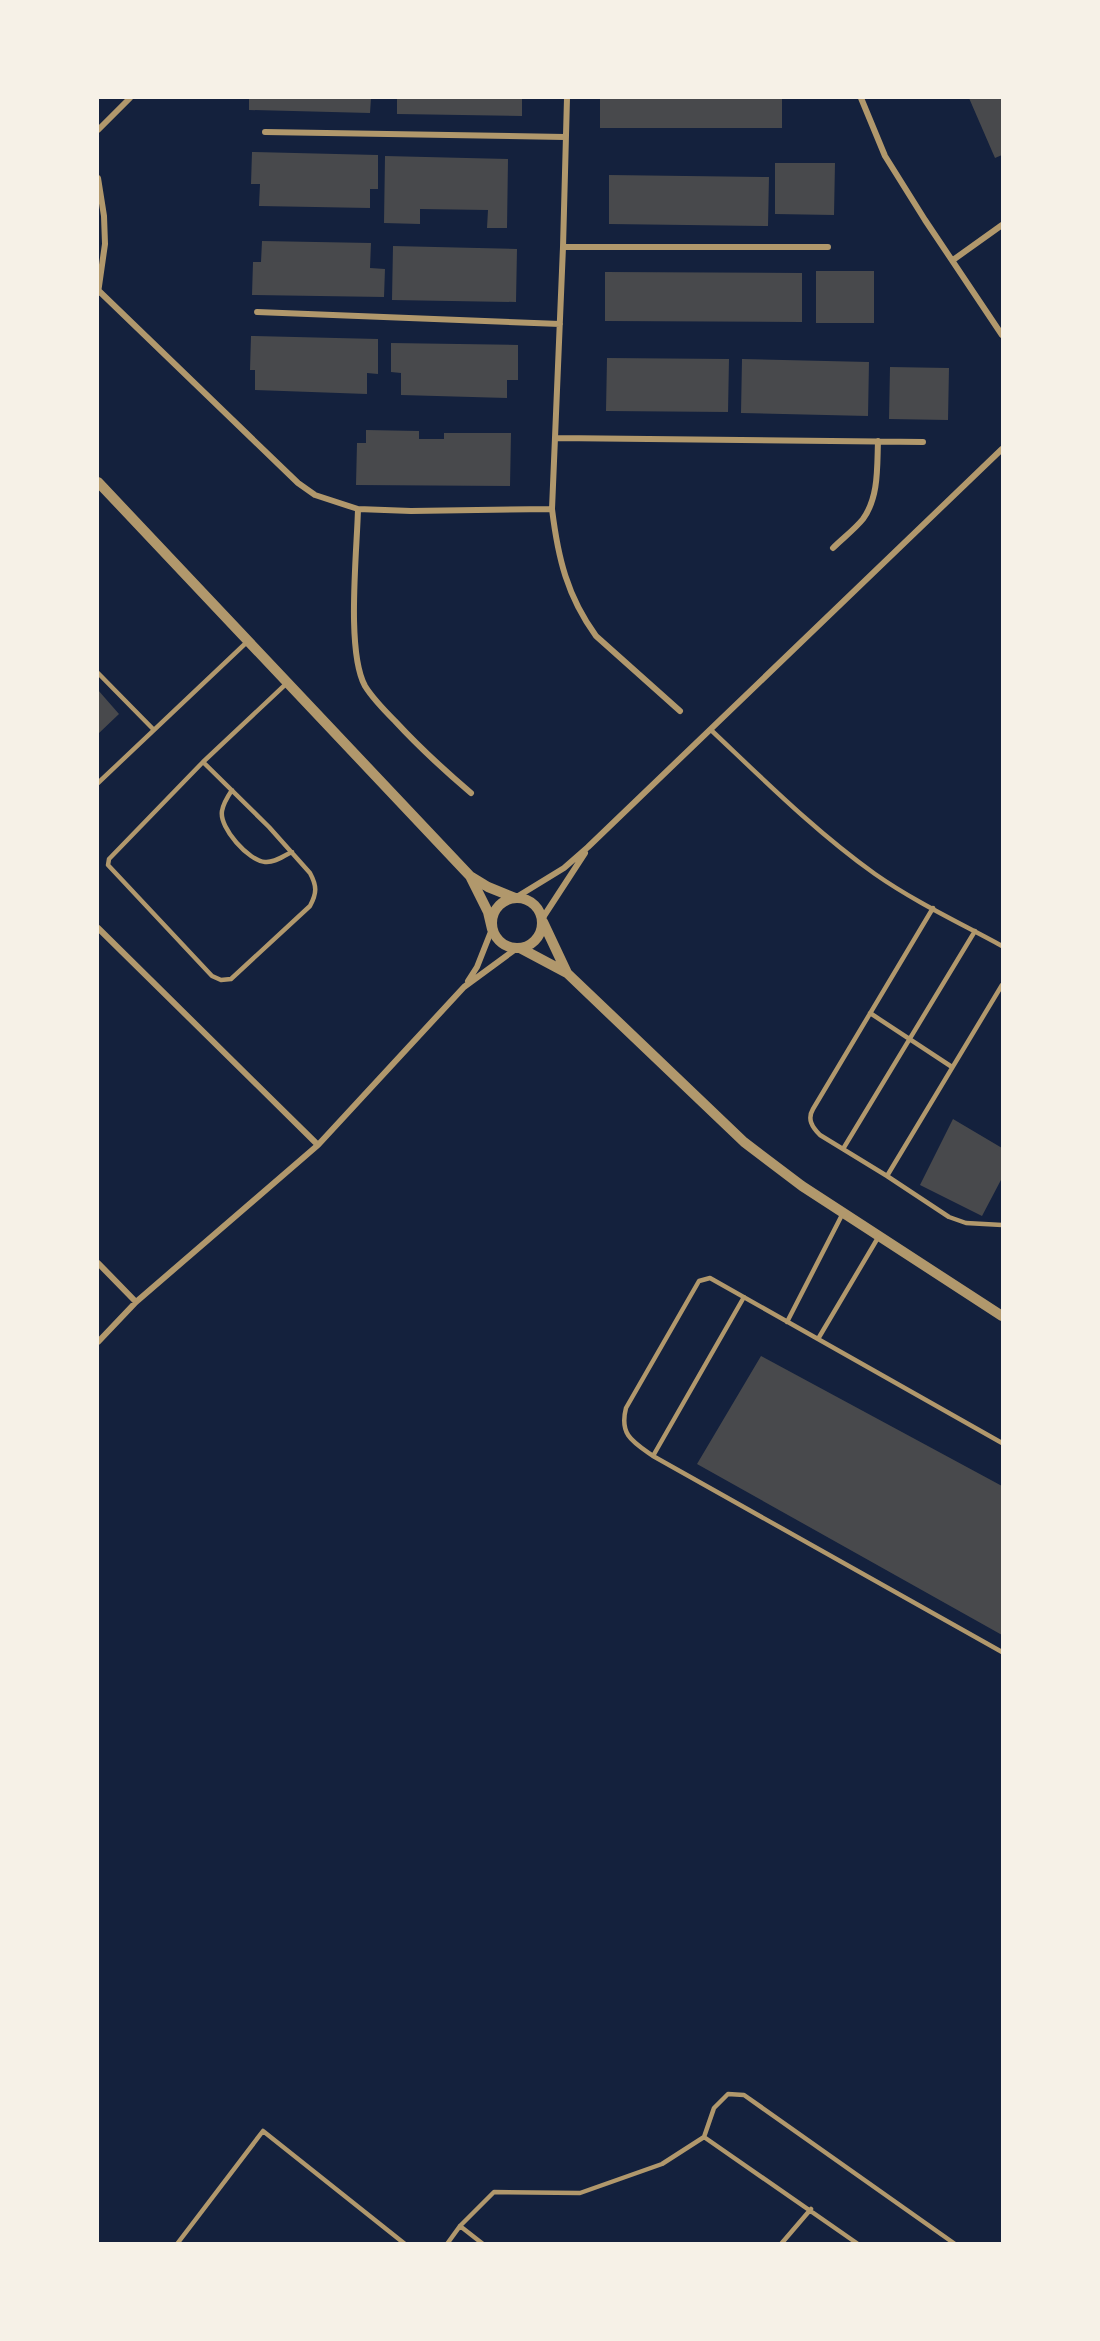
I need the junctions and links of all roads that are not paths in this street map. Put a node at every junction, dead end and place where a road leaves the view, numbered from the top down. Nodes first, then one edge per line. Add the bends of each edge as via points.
1 (130, 98) edge
2 (567, 98) edge
3 (861, 98) edge
4 (98, 130) edge
5 (265, 132) dead end
6 (565, 137) junction
7 (98, 178) edge
8 (1002, 225) edge
9 (564, 247) junction
10 (828, 247) dead end
11 (953, 260) junction
12 (98, 293) edge
13 (257, 312) dead end
14 (560, 324) junction
15 (1002, 335) edge
16 (556, 438) junction
17 (878, 441) junction
18 (923, 442) dead end
19 (1002, 449) edge
20 (98, 482) edge
21 (358, 509) junction
22 (552, 509) junction
23 (833, 548) dead end
24 (248, 641) junction
25 (98, 673) edge
26 (287, 683) junction
27 (681, 711) dead end
28 (154, 730) junction
29 (711, 730) junction
30 (203, 762) junction
31 (98, 783) edge
32 (232, 790) junction
33 (471, 793) dead end
34 (588, 847) junction
35 (291, 852) junction
36 (470, 876) junction
37 (515, 898) junction
38 (933, 908) junction
39 (542, 920) junction
40 (98, 928) edge
41 (492, 928) junction
42 (975, 931) junction
43 (1002, 946) edge
44 (518, 948) junction
45 (567, 973) junction
46 (1002, 985) edge
47 (465, 987) junction
48 (870, 1013) junction
49 (910, 1039) junction
50 (952, 1067) junction
51 (318, 1145) junction
52 (843, 1149) junction
53 (887, 1176) junction
54 (843, 1213) junction
55 (1002, 1226) edge
56 (879, 1236) junction
57 (98, 1263) edge
58 (744, 1297) junction
59 (136, 1302) junction
60 (1002, 1316) edge
61 (787, 1322) junction
62 (818, 1339) junction
63 (98, 1342) edge
64 (1002, 1443) edge
65 (653, 1456) junction
66 (1002, 1652) edge
67 (704, 2137) junction
68 (811, 2209) junction
69 (460, 2226) junction
70 (177, 2244) edge
71 (405, 2244) edge
72 (447, 2244) edge
73 (483, 2244) edge
74 (782, 2244) edge
75 (858, 2244) edge
76 (955, 2244) edge

1 - 4 street
2 - 6 street
3 - 11 street via 885,156
5 - 6 street
6 - 9 street
7 - 12 street via 105,244
8 - 11 street
9 - 10 street
9 - 14 street
11 - 15 street
12 - 21 street via 298,483 315,495
13 - 14 street
14 - 16 street
16 - 17 street
16 - 22 street
17 - 18 street
17 - 23 street via 871,505 863,519
19 - 29 street
20 - 24 street
21 - 22 street
21 - 33 street via 355,633 359,670 375,700 424,752
22 - 27 street via 559,556 585,621 596,636
24 - 26 street
24 - 28 lane
25 - 28 lane
26 - 30 lane
26 - 36 street
28 - 31 lane
29 - 34 street
29 - 38 lane via 852,857
30 - 32 lane
30 - 35 lane via 109,859 108,865 212,976 231,979 310,906 316,894 315,882
32 - 35 lane
32 - 35 lane via 222,818 225,829 245,851 263,862 278,860
34 - 37 street via 564,868
34 - 39 street
36 - 37 street
36 - 41 street
37 - 39 street via 533,904
37 - 41 street via 495,912
38 - 42 lane
38 - 48 lane
39 - 44 street via 534,941
39 - 45 street
40 - 51 street
41 - 44 street via 499,940
41 - 47 street
42 - 43 lane
42 - 49 lane
44 - 45 street
44 - 47 street
45 - 54 street via 744,1142
46 - 50 lane
47 - 51 street
48 - 49 lane
48 - 52 lane via 810,1113 812,1127
49 - 50 lane
49 - 52 lane
50 - 53 lane
51 - 59 street
52 - 53 lane
53 - 55 lane via 949,1217 966,1223
54 - 56 street
54 - 61 lane
56 - 60 street
56 - 62 lane
57 - 59 street
58 - 61 lane
58 - 65 lane
58 - 65 lane via 710,1278 699,1281 626,1408 626,1432
59 - 63 street
61 - 62 lane
62 - 64 lane
65 - 66 lane
67 - 68 lane
67 - 69 lane via 662,2164 580,2193 494,2192
67 - 76 lane via 714,2108 728,2094 744,2095
68 - 74 lane
68 - 75 lane
69 - 72 lane
69 - 73 lane
70 - 71 lane via 263,2131

